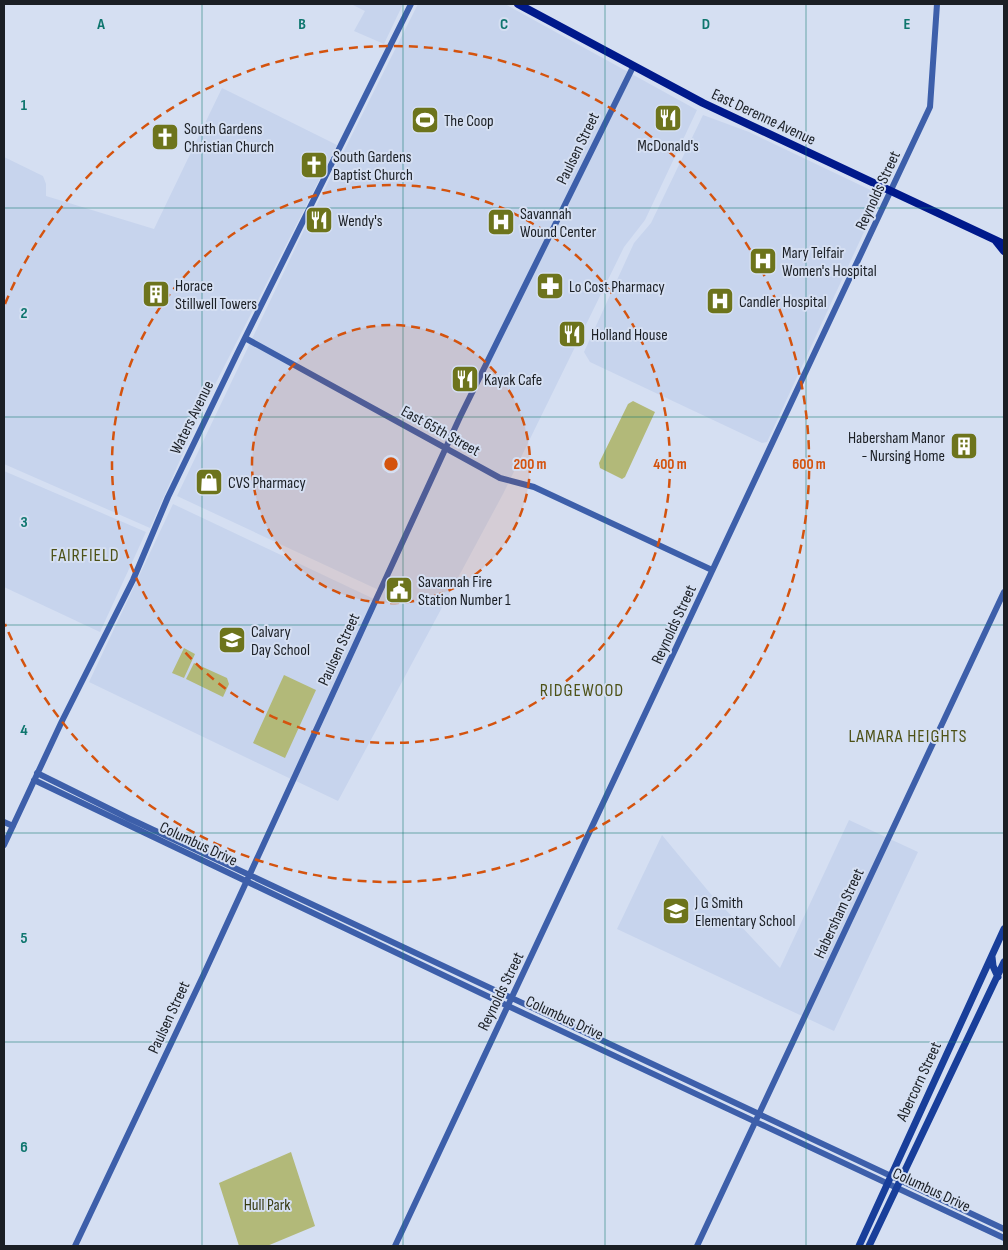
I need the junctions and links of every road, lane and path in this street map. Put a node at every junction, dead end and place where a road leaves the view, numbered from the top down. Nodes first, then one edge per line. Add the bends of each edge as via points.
1 (411, 4) edge
2 (518, 4) edge
3 (937, 4) edge
4 (633, 67) junction
5 (892, 191) junction
6 (995, 239) junction
7 (1004, 244) edge
8 (1004, 251) edge
9 (245, 338) junction
10 (445, 448) junction
11 (712, 570) junction
12 (1004, 592) edge
13 (37, 773) junction
14 (34, 780) junction
15 (4, 822) edge
16 (13, 826) junction
17 (4, 845) edge
18 (247, 877) junction
19 (1004, 929) edge
20 (992, 954) junction
21 (1004, 962) edge
22 (984, 970) junction
23 (998, 977) junction
24 (992, 988) junction
25 (512, 997) junction
26 (508, 1006) junction
27 (760, 1114) junction
28 (756, 1122) junction
29 (890, 1175) junction
30 (899, 1180) junction
31 (886, 1183) junction
32 (895, 1188) junction
33 (1004, 1228) edge
34 (1004, 1238) edge
35 (75, 1246) edge
36 (395, 1246) edge
37 (697, 1246) edge
38 (859, 1246) edge
39 (869, 1246) edge

1 - 9 street, Waters Avenue
2 - 4 highway, East Derenne Avenue
3 - 5 street, Reynolds Street via 930,107
4 - 5 highway, East Derenne Avenue
4 - 10 street, Paulsen Street
5 - 6 highway, East Derenne Avenue
5 - 11 street, Reynolds Street
6 - 7 highway, East Derenne Avenue
6 - 8 highway
9 - 10 street, East 65th Street
9 - 13 street, Waters Avenue via 168,497 133,580
10 - 11 street, East 65th Street via 500,478 534,487
10 - 18 street, Paulsen Street
11 - 25 street, Reynolds Street
12 - 27 street, Habersham Street
13 - 14 street, Waters Avenue
13 - 18 street, Columbus Drive
14 - 16 street, Waters Avenue
14 - 18 street, Columbus Drive
15 - 16 street
16 - 17 street, Waters Avenue
18 - 25 street, Columbus Drive
18 - 26 street, Columbus Drive
18 - 35 street, Paulsen Street
19 - 20 main road, Abercorn Street
20 - 22 main road, Abercorn Street
20 - 23 main road
21 - 23 main road, Abercorn Street
22 - 24 main road via 989,974
22 - 29 main road, Abercorn Street
23 - 24 main road, Abercorn Street
24 - 30 main road, Abercorn Street
25 - 26 street, Reynolds Street
25 - 27 street, Columbus Drive
26 - 28 street, Columbus Drive
26 - 36 street, Reynolds Street
27 - 28 street, Habersham Street
27 - 29 street, Columbus Drive
28 - 31 street, Columbus Drive
28 - 37 street, Habersham Street
29 - 30 street, Columbus Drive
29 - 31 main road, Abercorn Street
30 - 32 main road, Abercorn Street
30 - 33 street, Columbus Drive
31 - 32 street, Columbus Drive
31 - 38 main road, Abercorn Street
32 - 34 street, Columbus Drive
32 - 39 main road, Abercorn Street

